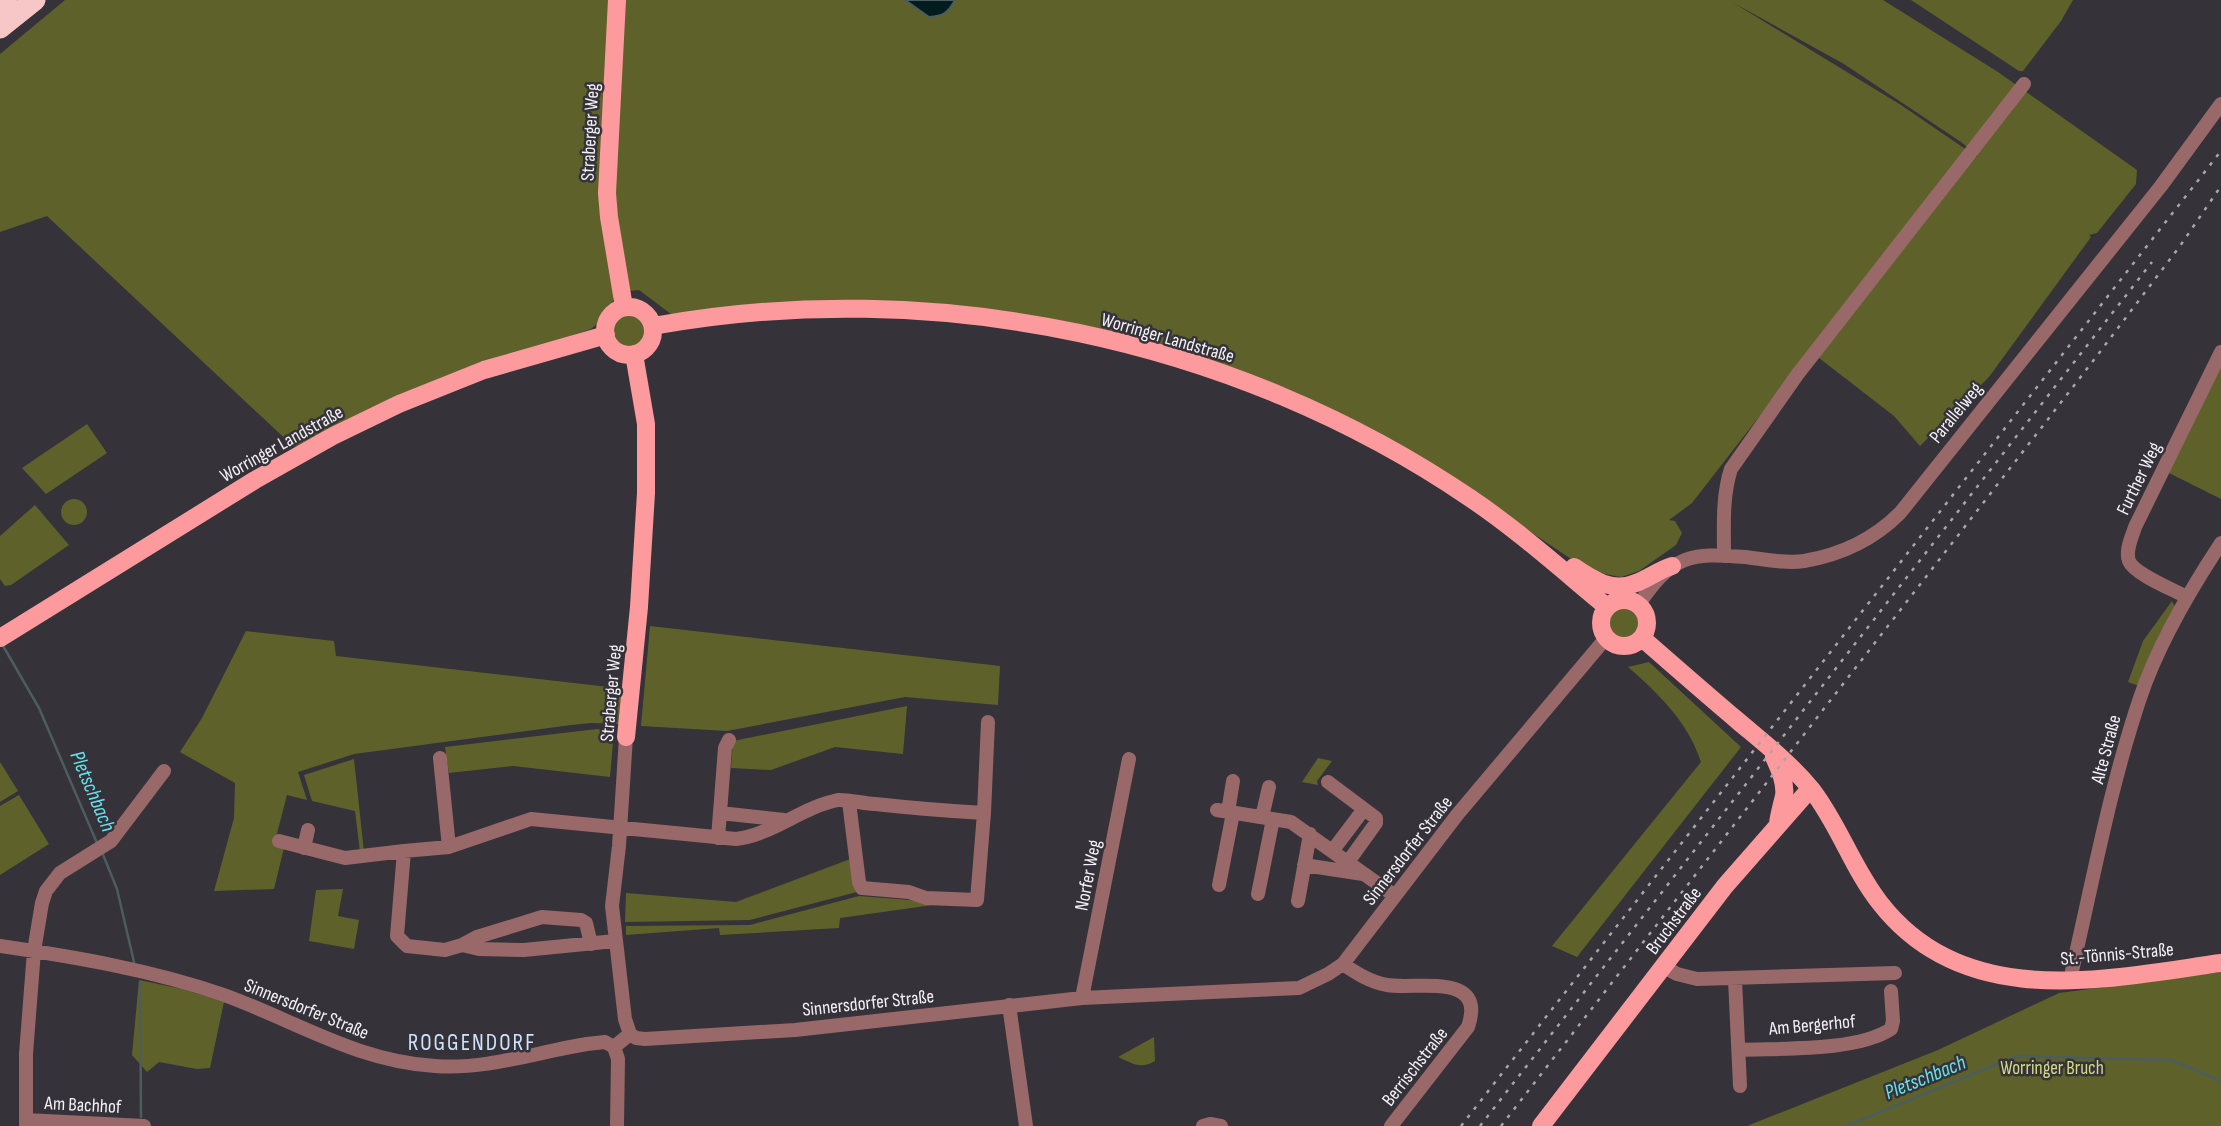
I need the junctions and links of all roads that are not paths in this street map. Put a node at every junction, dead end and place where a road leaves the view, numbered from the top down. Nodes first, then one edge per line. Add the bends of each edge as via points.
1 (35, 0) edge
2 (617, 0) edge
3 (0, 28) edge
4 (2024, 84) dead end
5 (2221, 104) edge
6 (624, 307) junction
7 (653, 326) junction
8 (606, 335) junction
9 (2221, 352) edge
10 (634, 354) junction
11 (1529, 541) junction
12 (2221, 543) edge
13 (1724, 556) junction
14 (1672, 566) junction
15 (2187, 597) junction
16 (1639, 604) junction
17 (1607, 607) junction
18 (6, 634) edge
19 (1606, 638) junction
20 (1642, 638) junction
21 (988, 722) dead end
22 (626, 737) joint
23 (729, 740) dead end
24 (1770, 749) junction
25 (440, 758) dead end
26 (1129, 759) dead end
27 (164, 771) dead end
28 (1233, 781) dead end
29 (1328, 782) dead end
30 (1269, 787) dead end
31 (1810, 789) junction
32 (849, 802) junction
33 (1364, 809) junction
34 (1226, 811) junction
35 (720, 813) junction
36 (984, 813) junction
37 (1268, 818) junction
38 (784, 820) junction
39 (1778, 824) junction
40 (620, 827) junction
41 (308, 830) dead end
42 (1310, 834) junction
43 (718, 838) junction
44 (279, 841) dead end
45 (449, 847) junction
46 (303, 848) junction
47 (1333, 850) junction
48 (404, 851) junction
49 (1348, 862) junction
50 (1304, 865) junction
51 (1364, 874) junction
52 (1219, 885) dead end
53 (1258, 894) dead end
54 (1395, 896) junction
55 (1298, 901) dead end
56 (615, 941) junction
57 (591, 944) junction
58 (0, 946) edge
59 (462, 946) junction
60 (34, 951) junction
61 (2221, 963) edge
62 (1342, 964) junction
63 (1664, 967) junction
64 (1895, 973) dead end
65 (1735, 979) junction
66 (2072, 981) junction
67 (1891, 991) dead end
68 (1082, 998) junction
69 (1009, 1005) junction
70 (630, 1034) junction
71 (614, 1047) junction
72 (1739, 1050) junction
73 (1740, 1086) dead end
74 (26, 1123) edge
75 (139, 1126) edge
76 (144, 1126) edge
77 (617, 1126) edge
78 (1025, 1126) edge
79 (1203, 1126) edge
80 (1221, 1126) edge
81 (1391, 1126) edge
82 (1541, 1126) edge

1 - 3 highway
2 - 6 main road, Straberger Weg via 607,193
4 - 13 street via 1779,398 1731,469 1725,498
5 - 13 street, Parallelweg via 2152,197 1884,528 1843,551 1802,561
6 - 7 main road via 642,311
6 - 8 main road via 608,321
7 - 10 main road via 651,341
7 - 11 main road, Worringer Landstraße via 763,312 899,310 984,317 1111,340 1248,382 1335,420 1399,454
8 - 10 main road via 613,348
8 - 18 main road, Worringer Landstraße via 484,370 333,436
9 - 15 street, Further Weg via 2128,550 2135,569
10 - 22 main road, Straberger Weg via 646,424 646,494
11 - 14 main road via 1612,587 1638,583
11 - 17 main road, Worringer Landstraße
12 - 15 street, Alte Straße
13 - 14 street, Parallelweg via 1687,559
14 - 16 street
15 - 66 street, Alte Straße via 2136,708
16 - 17 main road via 1622,599
16 - 20 main road via 1648,624
17 - 19 main road via 1601,622
19 - 20 main road via 1628,646
19 - 54 street, Sinnersdorfer Straße
20 - 24 main road
21 - 36 street
22 - 40 street, Straberger Weg
23 - 35 street
24 - 31 main road
24 - 39 main road via 1784,785
25 - 45 street
26 - 68 street, Norfer Weg
27 - 60 street via 124,827 100,849 60,873 46,891
28 - 34 street
29 - 33 street
30 - 37 street
31 - 39 main road, Bruchstraße
31 - 66 main road, St.-Tönnis-Straße via 1879,902 1916,939 1951,960 1993,975
32 - 36 street
32 - 36 street via 863,888 926,898 976,900
32 - 38 street via 840,799
33 - 47 street
33 - 49 street via 1376,823
34 - 37 street
34 - 52 street
35 - 38 street
35 - 43 street
37 - 42 street via 1291,822
37 - 53 street
38 - 43 street via 743,838
39 - 63 main road, Bruchstraße
40 - 43 street
40 - 45 street via 531,819
40 - 56 street, Straberger Weg via 612,906
41 - 46 street
42 - 47 street
42 - 50 street
44 - 46 street
45 - 48 street
46 - 48 street via 345,858
47 - 49 street
48 - 59 street via 397,936 407,946 445,950
49 - 51 street
50 - 51 street
50 - 55 street
51 - 54 street
54 - 62 street, Sinnersdorfer Straße
56 - 57 street
56 - 70 street, Straberger Weg
57 - 59 street via 524,950
57 - 59 street via 581,920 541,917
58 - 60 street, Sinnersdorfer Straße
60 - 71 street, Sinnersdorfer Straße via 192,984 339,1045 406,1063 463,1067 587,1044 605,1042
60 - 74 street
61 - 66 main road, St.-Tönnis-Straße
62 - 68 street, Sinnersdorfer Straße via 1298,988
62 - 81 street, Berrischstraße via 1387,985 1452,987 1469,1003 1468,1027
63 - 65 street via 1697,979
63 - 82 main road, Bruchstraße
64 - 65 street
65 - 72 street
67 - 72 street, Am Bergerhof via 1891,1029 1877,1036 1839,1045
68 - 69 street, Sinnersdorfer Straße
69 - 70 street, Sinnersdorfer Straße via 737,1034 645,1039
69 - 78 street
70 - 71 street
71 - 77 street via 618,1059
72 - 73 street
74 - 75 street, Am Bachhof
75 - 76 street, Am Bachhof
79 - 80 street

